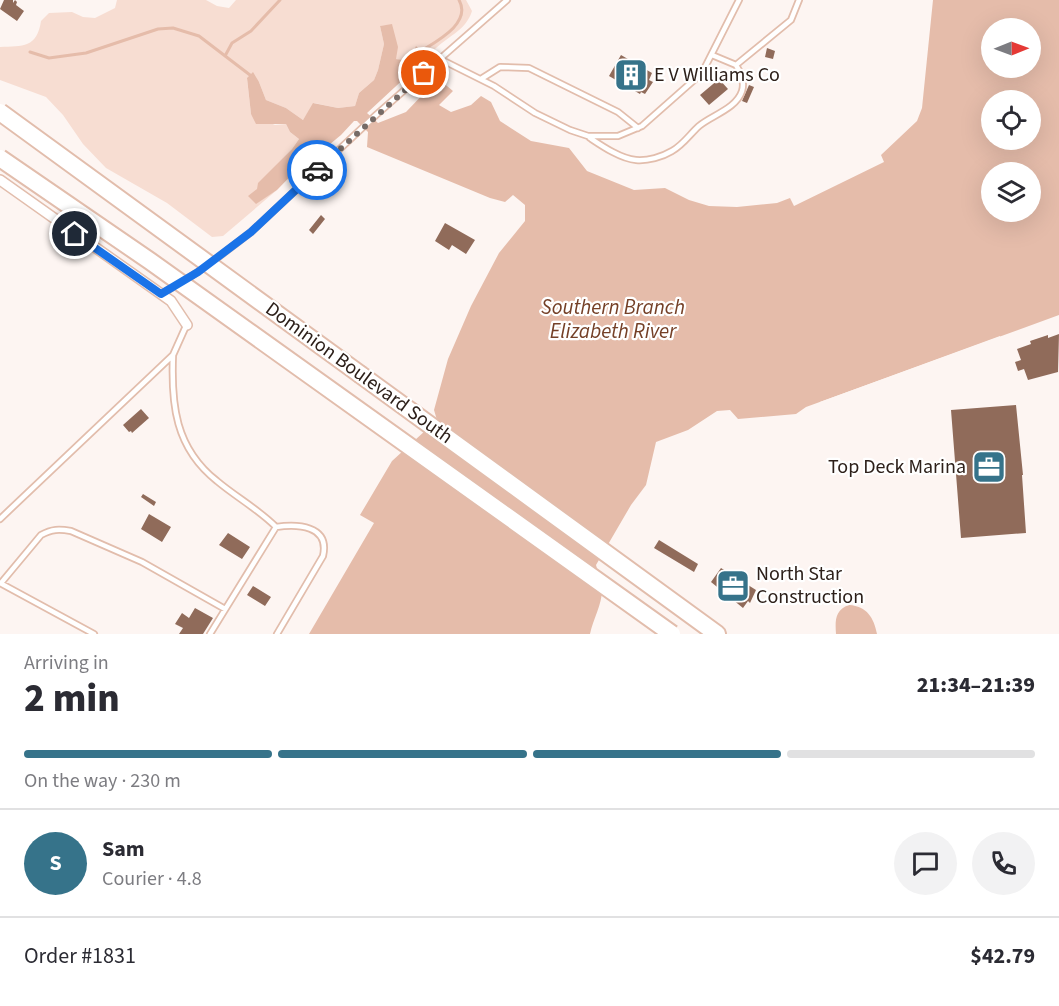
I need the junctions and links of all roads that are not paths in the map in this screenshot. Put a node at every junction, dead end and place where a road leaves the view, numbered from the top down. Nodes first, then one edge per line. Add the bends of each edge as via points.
1 (507, 0) edge
2 (739, 0) edge
3 (799, 0) edge
4 (712, 54) junction
5 (440, 59) junction
6 (736, 65) junction
7 (481, 79) junction
8 (0, 112) edge
9 (638, 128) junction
10 (588, 136) junction
11 (0, 158) edge
12 (0, 180) edge
13 (161, 294) junction
14 (187, 325) joint
15 (173, 355) junction
16 (0, 519) edge
17 (276, 527) junction
18 (0, 583) edge
19 (225, 609) junction
20 (94, 634) edge
21 (210, 634) edge
22 (277, 634) edge
23 (672, 634) edge
24 (717, 634) edge

1 - 5 lane
2 - 4 lane
3 - 6 lane via 791,20
4 - 6 lane
4 - 9 lane via 702,73
5 - 7 lane
5 - 13 lane via 251,232
6 - 10 lane via 743,81 741,94 672,151 656,158 635,160
7 - 9 lane via 500,66 529,68 618,111
7 - 10 lane via 535,113
8 - 24 highway, Dominion Boulevard South, bridge
9 - 10 lane via 618,136
11 - 23 highway, Dominion Boulevard South, bridge
12 - 13 street
13 - 14 street
14 - 15 lane
15 - 16 lane
15 - 17 lane via 173,401 189,450 215,480
17 - 19 lane
17 - 22 lane via 305,526 314,530 324,549
18 - 19 lane via 41,535 59,529 142,562
18 - 20 lane
19 - 21 lane

